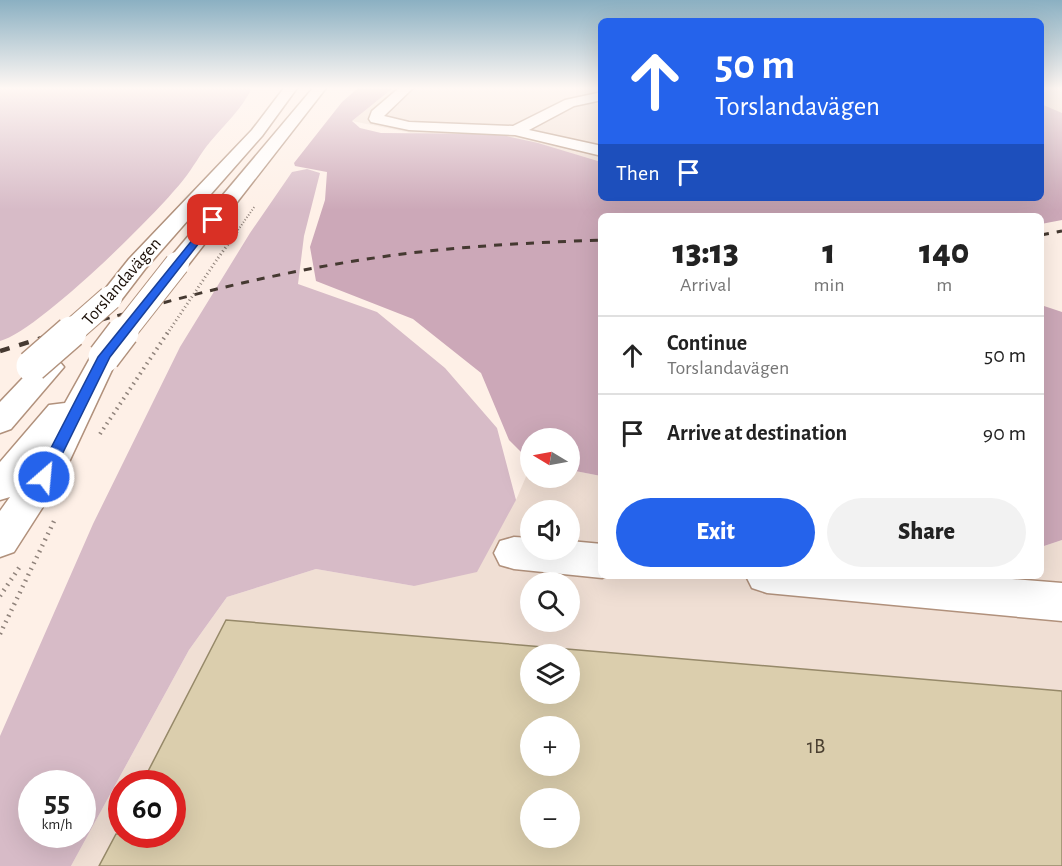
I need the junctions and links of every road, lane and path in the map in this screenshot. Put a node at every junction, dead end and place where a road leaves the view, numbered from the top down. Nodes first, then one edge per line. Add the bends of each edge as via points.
1 (254, 128) edge
2 (290, 128) edge
3 (473, 128) edge
4 (518, 128) edge
5 (515, 130) junction
6 (598, 150) edge
7 (218, 258) dead end
8 (104, 357) junction
9 (40, 366) junction
10 (0, 393) edge
11 (0, 422) edge
12 (94, 444) dead end
13 (0, 487) edge
14 (58, 513) dead end
15 (0, 541) edge
16 (514, 553) dead end
17 (598, 561) edge
18 (801, 579) edge
19 (1062, 602) edge
20 (0, 634) edge

1 - 9 main road, Torslandavägen, bridge via 110,298
2 - 8 main road, Torslandavägen, bridge
3 - 5 main road
4 - 5 main road
5 - 6 main road
7 - 12 path, bridge
8 - 13 main road, Torslandavägen
8 - 15 main road via 44,477
9 - 10 main road
9 - 11 main road, Torslandavägen
14 - 20 path
16 - 17 main road
18 - 19 main road

